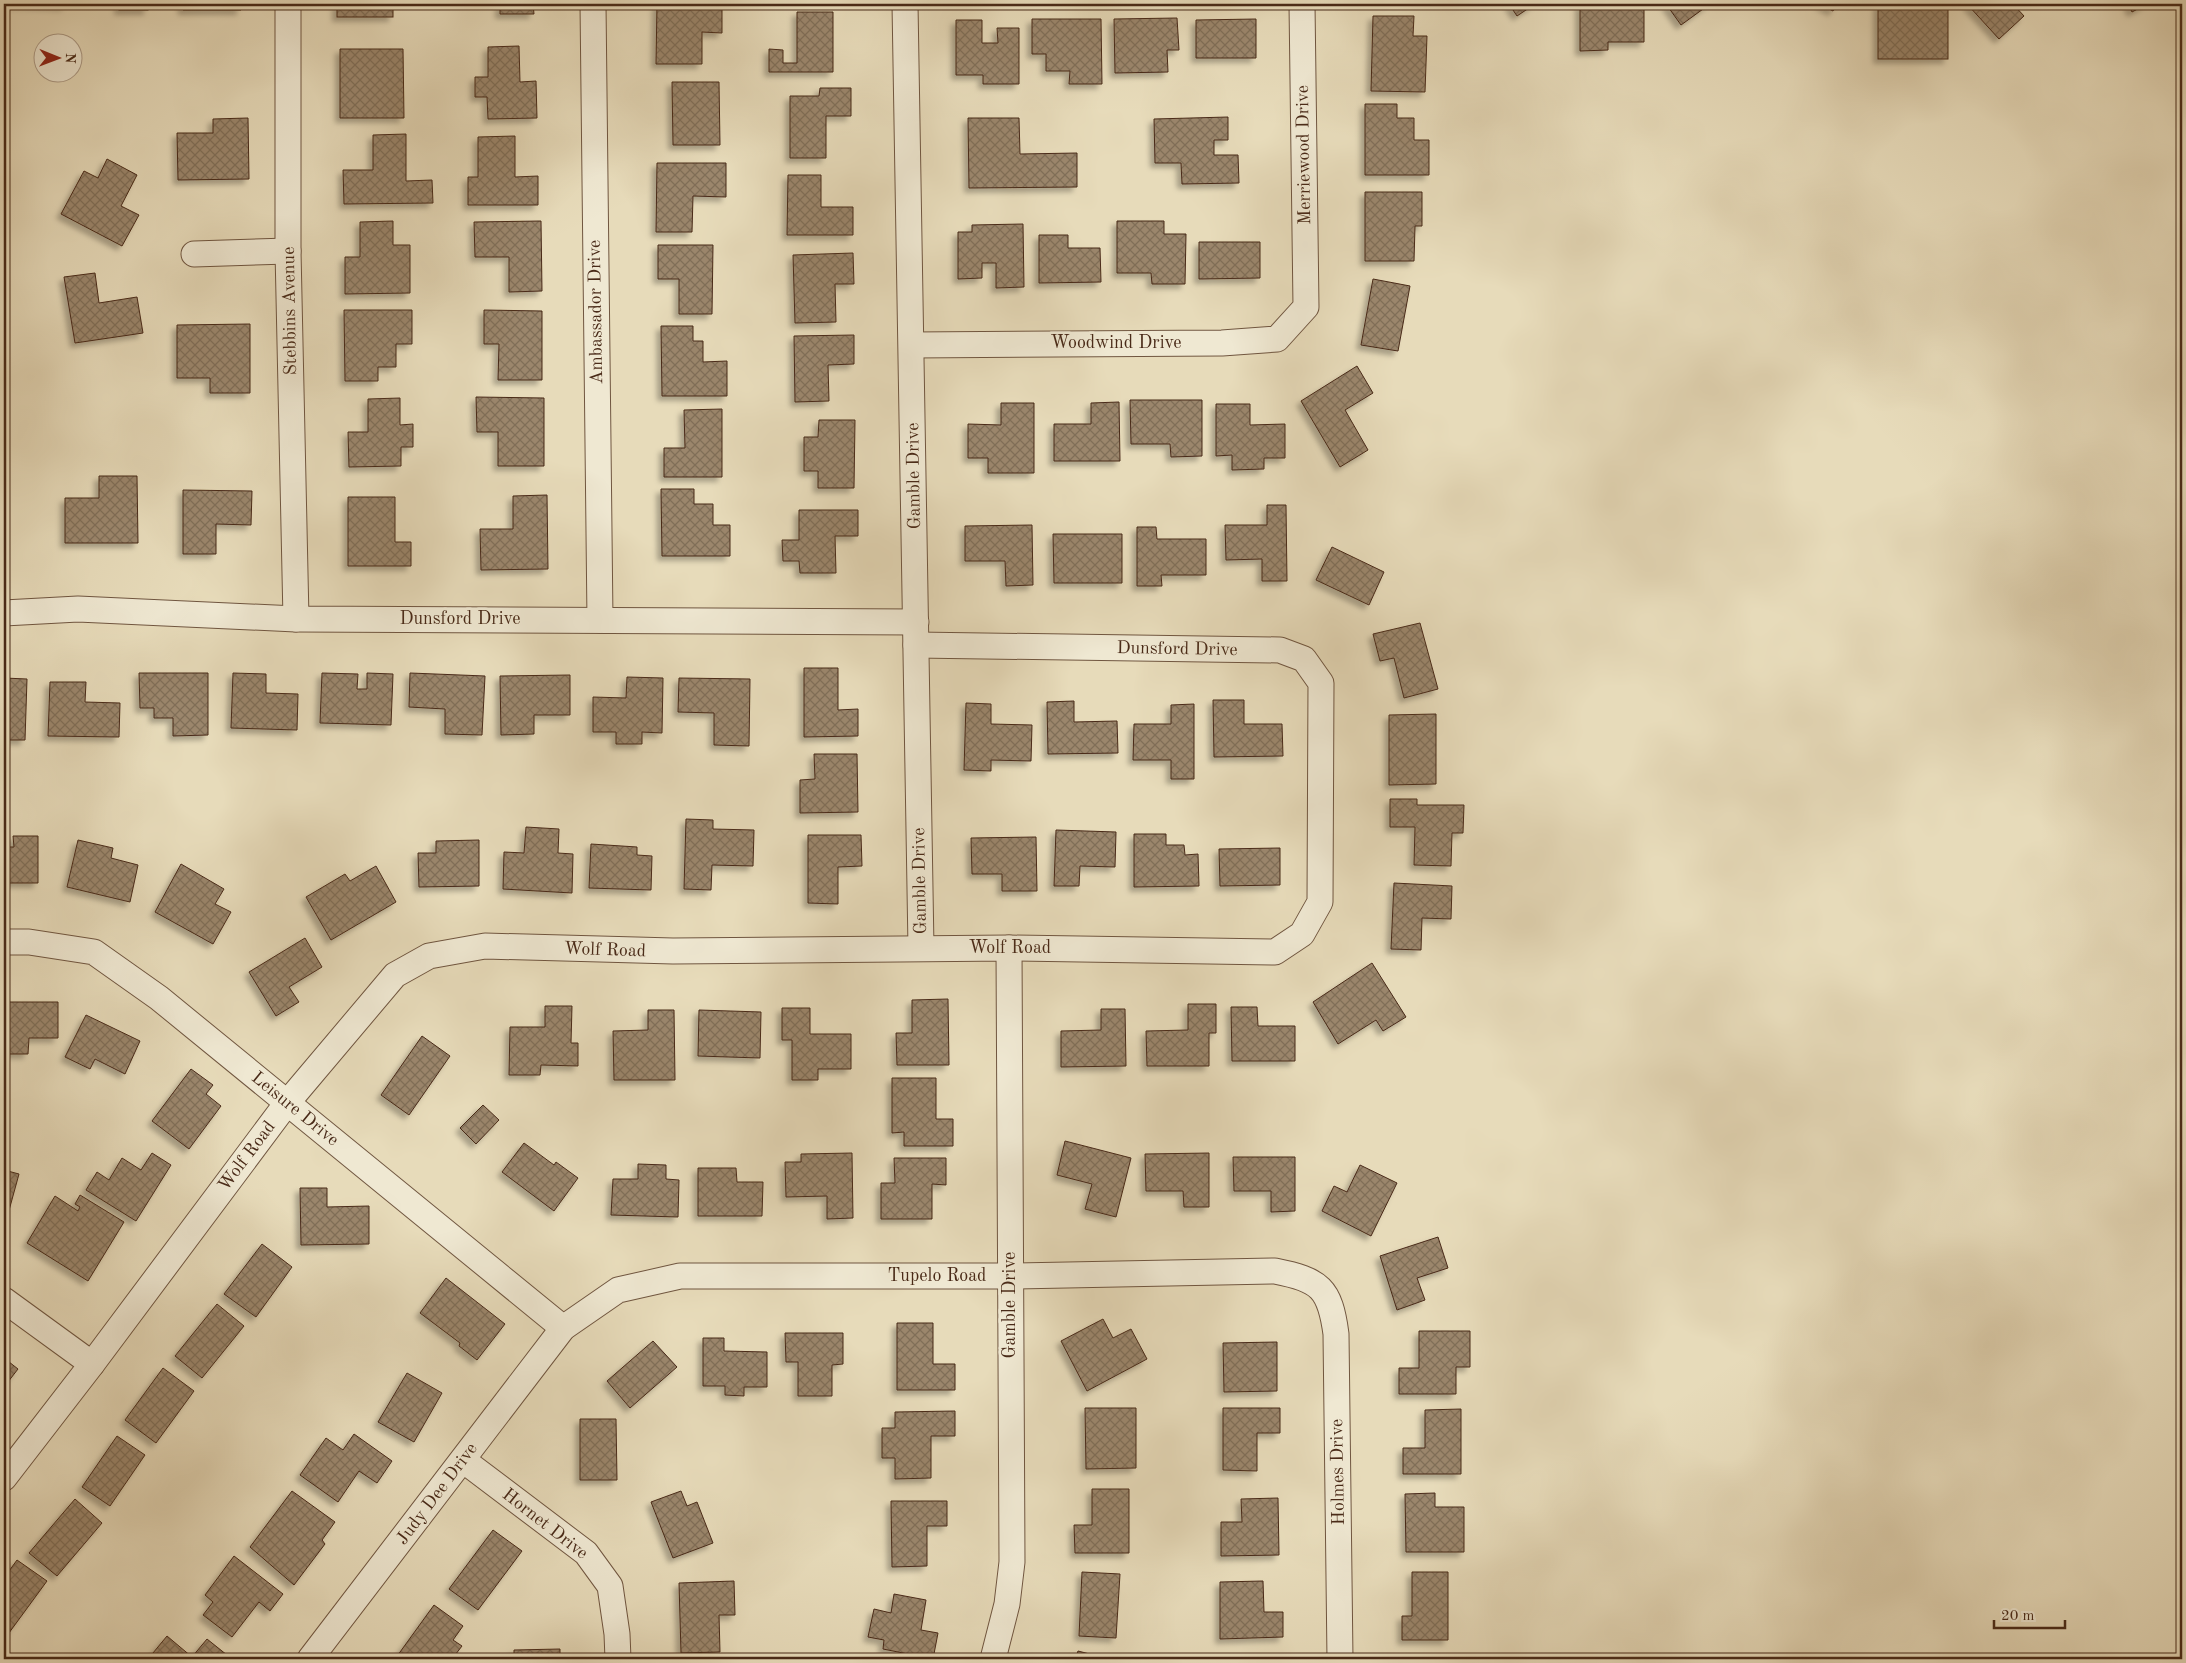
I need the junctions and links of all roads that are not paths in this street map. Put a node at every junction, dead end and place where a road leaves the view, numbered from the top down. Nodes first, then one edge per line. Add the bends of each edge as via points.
1 (288, 4) edge
2 (593, 4) edge
3 (905, 4) edge
4 (1302, 4) edge
5 (288, 251) junction
6 (194, 254) dead end
7 (1306, 307) joint
8 (912, 345) junction
9 (4, 613) edge
10 (296, 619) junction
11 (600, 620) junction
12 (916, 634) junction
13 (1321, 787) joint
14 (4, 942) edge
15 (921, 948) junction
16 (1008, 948) junction
17 (287, 1102) junction
18 (1010, 1276) junction
19 (1321, 1288) joint
20 (4, 1300) edge
21 (563, 1328) junction
22 (92, 1364) junction
23 (463, 1460) junction
24 (4, 1478) edge
25 (310, 1659) edge
26 (618, 1659) edge
27 (993, 1659) edge
28 (1340, 1659) edge

1 - 5 street, Stebbins Avenue
2 - 11 street, Ambassador Drive
3 - 8 street, Gamble Drive
4 - 7 street, Merriewood Drive
5 - 6 street
5 - 10 street, Stebbins Avenue
7 - 8 street, Woodwind Drive via 1277,339 1222,343
8 - 12 street, Gamble Drive
9 - 10 street, Dunsford Drive via 78,609
10 - 11 street, Dunsford Drive
11 - 12 street, Dunsford Drive
12 - 13 street, Dunsford Drive via 1280,650 1304,660 1321,684
12 - 15 street, Gamble Drive
13 - 16 street, Wolf Road via 1320,902 1302,934 1275,952
14 - 17 street, Leisure Drive via 29,942 94,952 159,998
15 - 16 street, Wolf Road
15 - 17 street, Wolf Road via 673,952 485,946 429,956 395,975
16 - 18 street, Gamble Drive
17 - 21 street, Leisure Drive
17 - 22 street, Wolf Road
18 - 19 street, Tupelo Road via 1275,1271 1302,1276
18 - 21 street, Tupelo Road via 680,1276 618,1290
18 - 27 street, Gamble Drive via 1012,1562 1007,1604
19 - 28 street, Holmes Drive via 1332,1310 1336,1334
20 - 22 street
21 - 23 street, Judy Dee Drive
22 - 24 street, Wolf Road
23 - 25 street, Judy Dee Drive
23 - 26 street, Hornet Drive via 586,1552 610,1586

